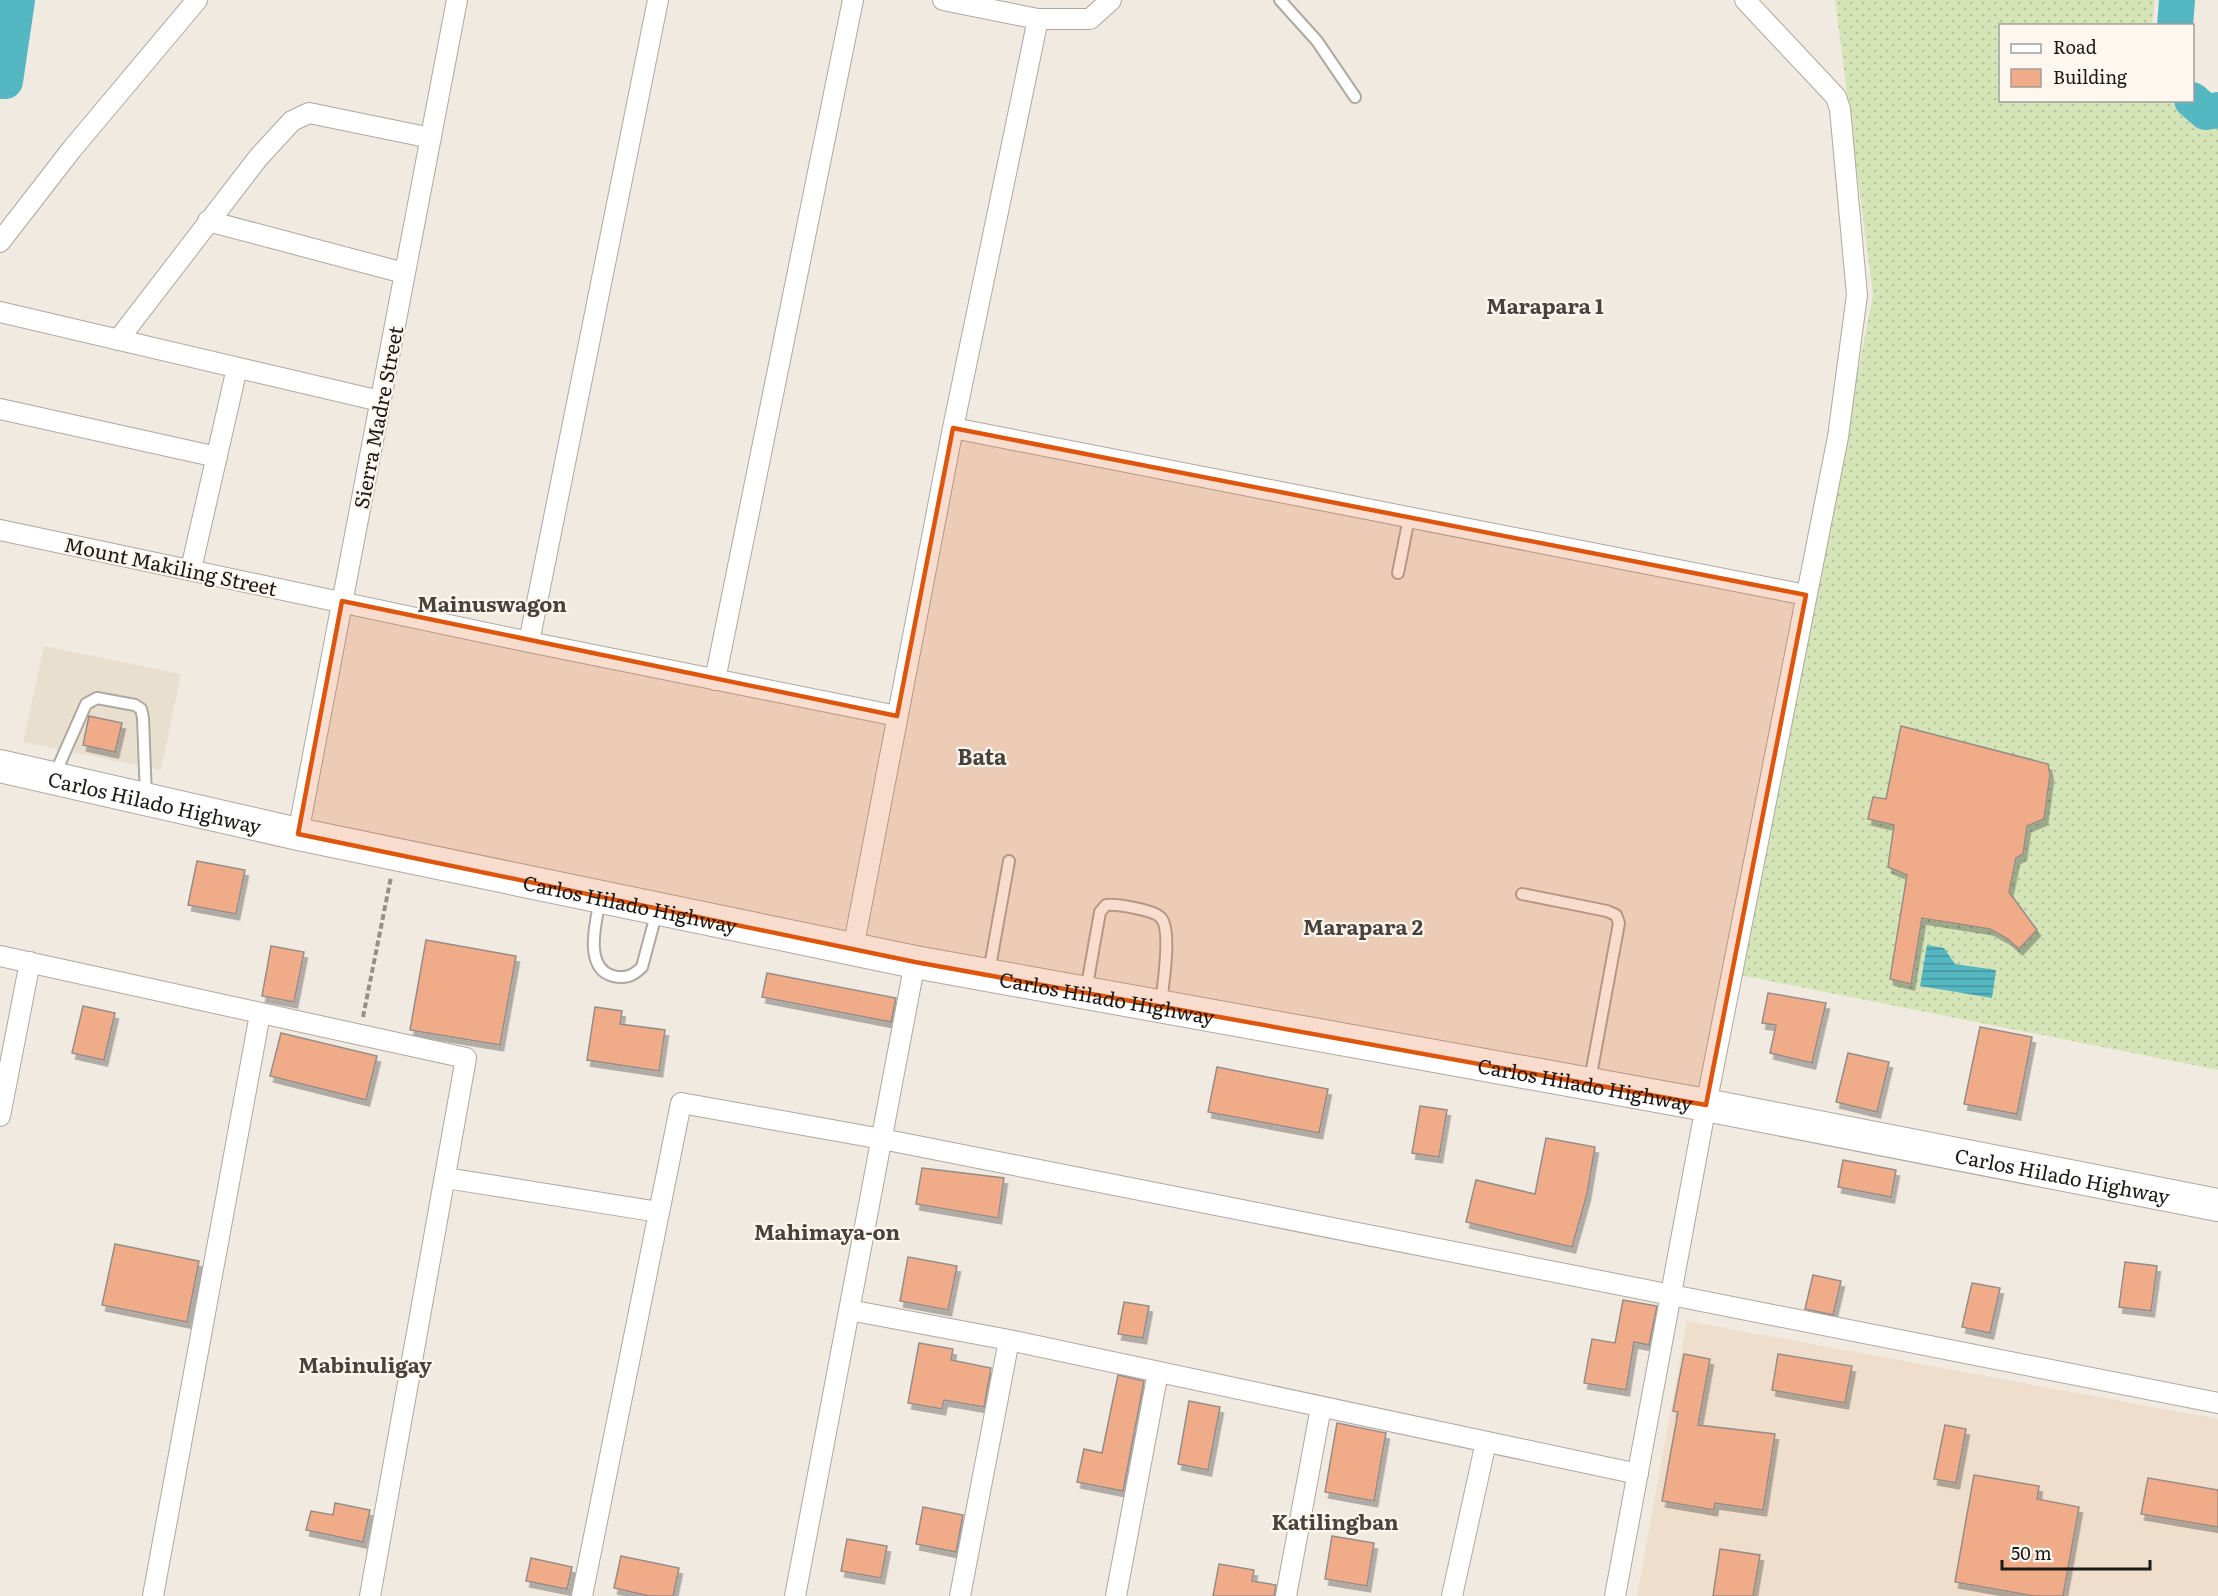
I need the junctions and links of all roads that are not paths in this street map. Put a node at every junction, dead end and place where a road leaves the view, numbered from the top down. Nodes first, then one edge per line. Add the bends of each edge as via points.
1 (197, 0) edge
2 (457, 0) edge
3 (658, 0) edge
4 (853, 0) edge
5 (943, 0) edge
6 (1111, 0) edge
7 (1280, 0) edge
8 (1745, 0) edge
9 (1038, 19) junction
10 (1355, 97) dead end
11 (431, 138) junction
12 (208, 221) junction
13 (0, 242) edge
14 (404, 273) junction
15 (0, 312) edge
16 (118, 340) junction
17 (237, 368) junction
18 (380, 401) junction
19 (0, 409) edge
20 (953, 428) junction
21 (217, 457) junction
22 (1409, 518) junction
23 (0, 530) edge
24 (191, 569) junction
25 (1398, 573) dead end
26 (1806, 595) junction
27 (342, 601) junction
28 (529, 642) junction
29 (715, 680) junction
30 (897, 716) junction
31 (0, 766) edge
32 (54, 777) junction
33 (146, 797) junction
34 (298, 834) junction
35 (1009, 861) dead end
36 (1522, 894) dead end
37 (600, 896) junction
38 (658, 909) junction
39 (854, 949) junction
40 (0, 956) edge
41 (30, 962) junction
42 (915, 962) junction
43 (988, 975) junction
44 (1086, 993) junction
45 (1161, 1006) junction
46 (260, 1014) junction
47 (1590, 1084) junction
48 (1706, 1105) junction
49 (0, 1116) edge
50 (882, 1139) junction
51 (446, 1178) junction
52 (2218, 1205) edge
53 (659, 1212) junction
54 (1672, 1295) junction
55 (849, 1310) junction
56 (1010, 1340) junction
57 (1158, 1372) junction
58 (2218, 1402) edge
59 (1321, 1407) junction
60 (1486, 1442) junction
61 (1638, 1474) junction
62 (153, 1596) edge
63 (370, 1596) edge
64 (582, 1596) edge
65 (795, 1596) edge
66 (960, 1596) edge
67 (1116, 1596) edge
68 (1286, 1596) edge
69 (1452, 1596) edge
70 (1615, 1596) edge

1 - 13 street
2 - 11 street, Sierra Madre Street
3 - 28 street
4 - 29 street
5 - 9 street
6 - 9 street via 1090,19
7 - 10 lane via 1317,41
8 - 26 street via 1836,97 1850,195 1857,295 1838,437
9 - 20 street
11 - 12 street via 309,113 292,121
11 - 14 street, Sierra Madre Street
12 - 14 street
12 - 16 street
14 - 18 street, Sierra Madre Street
15 - 16 street
16 - 17 street
17 - 18 street
17 - 21 street
18 - 27 street, Sierra Madre Street
19 - 21 street
20 - 22 street
20 - 30 street
21 - 24 street
22 - 25 lane
22 - 26 street
23 - 24 street, Mount Makiling Street
24 - 27 street, Mount Makiling Street
26 - 48 street
27 - 28 street, Mount Makiling Street
27 - 34 street, Sierra Madre Street
28 - 29 street, Mount Makiling Street
29 - 30 street, Mount Makiling Street
30 - 39 street
31 - 32 main road, Carlos Hilado Highway
32 - 33 main road, Carlos Hilado Highway
32 - 33 lane via 86,704 98,698 135,705 143,718
33 - 34 main road, Carlos Hilado Highway
34 - 37 main road, Carlos Hilado Highway
35 - 43 lane
36 - 47 lane via 1608,910 1619,923
37 - 38 main road, Carlos Hilado Highway
37 - 38 lane via 596,956 606,974 616,977 627,978 642,967
38 - 39 main road, Carlos Hilado Highway
39 - 42 main road, Carlos Hilado Highway
40 - 41 street
41 - 46 street
41 - 49 street
42 - 43 main road, Carlos Hilado Highway
42 - 50 street
43 - 44 main road, Carlos Hilado Highway
44 - 45 main road, Carlos Hilado Highway
44 - 45 lane via 1100,912 1106,905 1116,904 1156,914 1165,924 1166,967
45 - 47 main road, Carlos Hilado Highway
46 - 51 street via 466,1058
46 - 62 street
47 - 48 main road, Carlos Hilado Highway
48 - 52 main road, Carlos Hilado Highway
48 - 54 street
50 - 53 street via 681,1103
50 - 54 street
50 - 55 street
51 - 53 street
51 - 63 street
53 - 64 street
54 - 58 street
54 - 61 street
55 - 56 street
55 - 65 street
56 - 57 street
56 - 66 street
57 - 59 street
57 - 67 street
59 - 60 street
59 - 68 street
60 - 61 street
60 - 69 street
61 - 70 street

